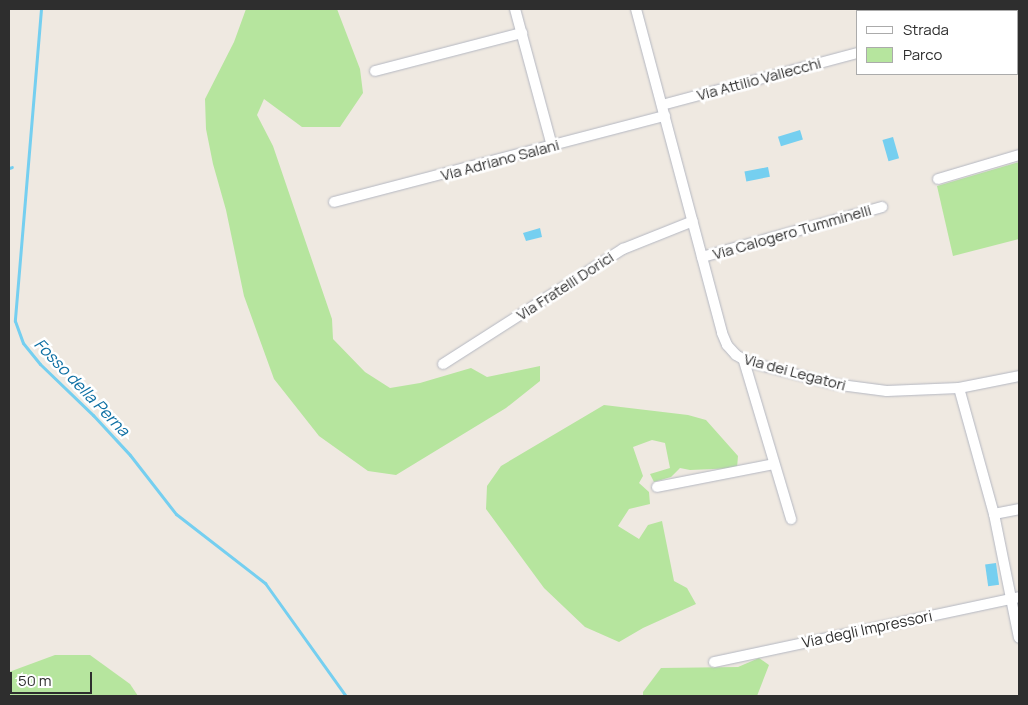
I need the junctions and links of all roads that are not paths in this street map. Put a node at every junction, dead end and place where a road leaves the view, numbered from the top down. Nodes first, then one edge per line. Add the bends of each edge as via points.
1 (515, 9) edge
2 (636, 9) edge
3 (522, 33) junction
4 (856, 53) edge
5 (375, 71) dead end
6 (662, 105) junction
7 (665, 116) junction
8 (552, 146) junction
9 (1019, 155) edge
10 (938, 180) dead end
11 (334, 202) dead end
12 (882, 207) dead end
13 (693, 220) junction
14 (702, 257) junction
15 (744, 361) junction
16 (443, 364) dead end
17 (1019, 376) edge
18 (959, 388) junction
19 (774, 464) junction
20 (657, 487) dead end
21 (1019, 509) edge
22 (994, 514) junction
23 (791, 519) dead end
24 (1016, 598) edge
25 (1019, 638) edge
26 (714, 662) dead end

1 - 3 street
2 - 6 street, Via dei Legatori
3 - 5 street
3 - 8 street
4 - 6 street, Via Attilio Vallecchi
6 - 7 street, Via dei Legatori
7 - 8 street, Via Adriano Salani
7 - 13 street, Via dei Legatori
8 - 11 street, Via Adriano Salani
9 - 10 street
12 - 14 street, Via Calogero Tumminelli
13 - 14 street, Via dei Legatori
13 - 16 street, Via Fratelli Dorici via 623,249
14 - 15 street, Via dei Legatori via 724,338
15 - 18 street, Via dei Legatori via 861,389 901,392
15 - 19 street
17 - 18 street, Via dei Legatori
18 - 22 street
19 - 20 street
19 - 23 street
21 - 22 street
22 - 24 street
24 - 25 street
24 - 26 street, Via degli Impressori

